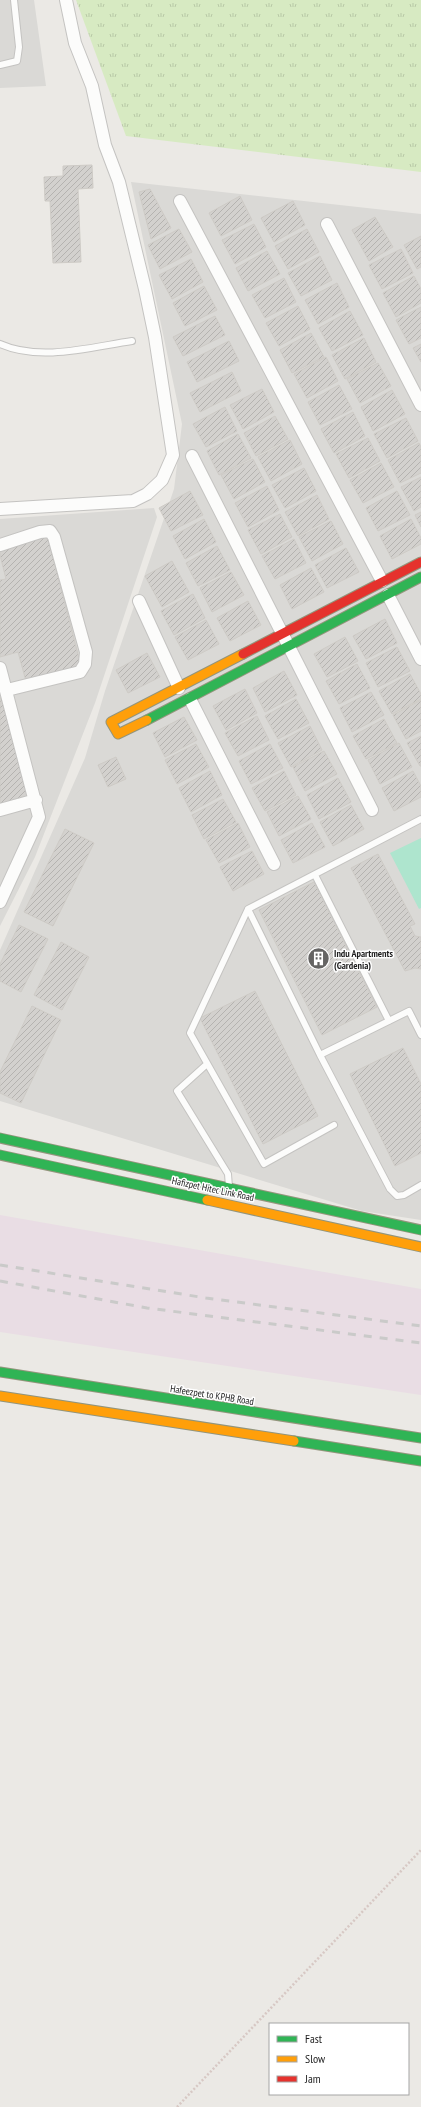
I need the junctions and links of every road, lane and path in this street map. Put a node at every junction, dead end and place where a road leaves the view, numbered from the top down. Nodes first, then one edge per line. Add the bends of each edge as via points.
1 (14, 0) edge
2 (66, 0) edge
3 (0, 65) edge
4 (180, 201) dead end
5 (327, 224) dead end
6 (132, 341) dead end
7 (0, 344) edge
8 (421, 405) edge
9 (192, 456) dead end
10 (0, 509) edge
11 (0, 545) edge
12 (421, 562) edge
13 (421, 577) edge
14 (382, 581) junction
15 (388, 595) junction
16 (139, 601) dead end
17 (282, 634) junction
18 (289, 647) junction
19 (421, 659) edge
20 (0, 669) edge
21 (179, 688) junction
22 (7, 690) junction
23 (190, 699) junction
24 (36, 800) junction
25 (0, 810) edge
26 (372, 810) dead end
27 (421, 819) edge
28 (274, 864) dead end
29 (315, 875) junction
30 (0, 902) edge
31 (248, 909) junction
32 (389, 1021) junction
33 (421, 1035) edge
34 (320, 1055) junction
35 (207, 1064) junction
36 (334, 1125) dead end
37 (0, 1138) edge
38 (0, 1155) edge
39 (421, 1186) edge
40 (229, 1189) junction
41 (421, 1230) edge
42 (421, 1247) edge
43 (0, 1372) edge
44 (0, 1396) edge
45 (421, 1438) edge
46 (421, 1461) edge
47 (421, 1850) edge
48 (178, 2107) edge

1 - 3 lane via 19,47 17,61
2 - 10 street via 75,43 92,86 105,144 119,182 145,289 173,455 162,480 133,501
4 - 14 street
5 - 8 street
6 - 7 lane via 70,350 27,352
9 - 17 street
11 - 22 street via 50,531 54,536 86,652 85,664 80,672
12 - 14 main road
13 - 15 main road
14 - 17 main road
15 - 18 main road
15 - 19 street
16 - 21 street
17 - 18 street
17 - 21 main road
18 - 23 main road
18 - 26 street
20 - 22 street
21 - 23 main road via 111,722 118,734
22 - 24 street
23 - 28 street
24 - 25 street
24 - 30 street via 39,817
27 - 29 lane
29 - 31 lane
29 - 32 lane
31 - 34 lane
31 - 35 lane via 190,1033
32 - 33 lane via 409,1011
32 - 34 lane
34 - 39 lane via 390,1189 397,1196
35 - 36 lane via 264,1164
35 - 40 lane via 177,1091 228,1174
37 - 40 main road
38 - 42 main road, Hafizpet Hitec Link Road
40 - 41 main road
43 - 45 main road, Hafeezpet to KPHB Road
44 - 46 main road
47 - 48 path

